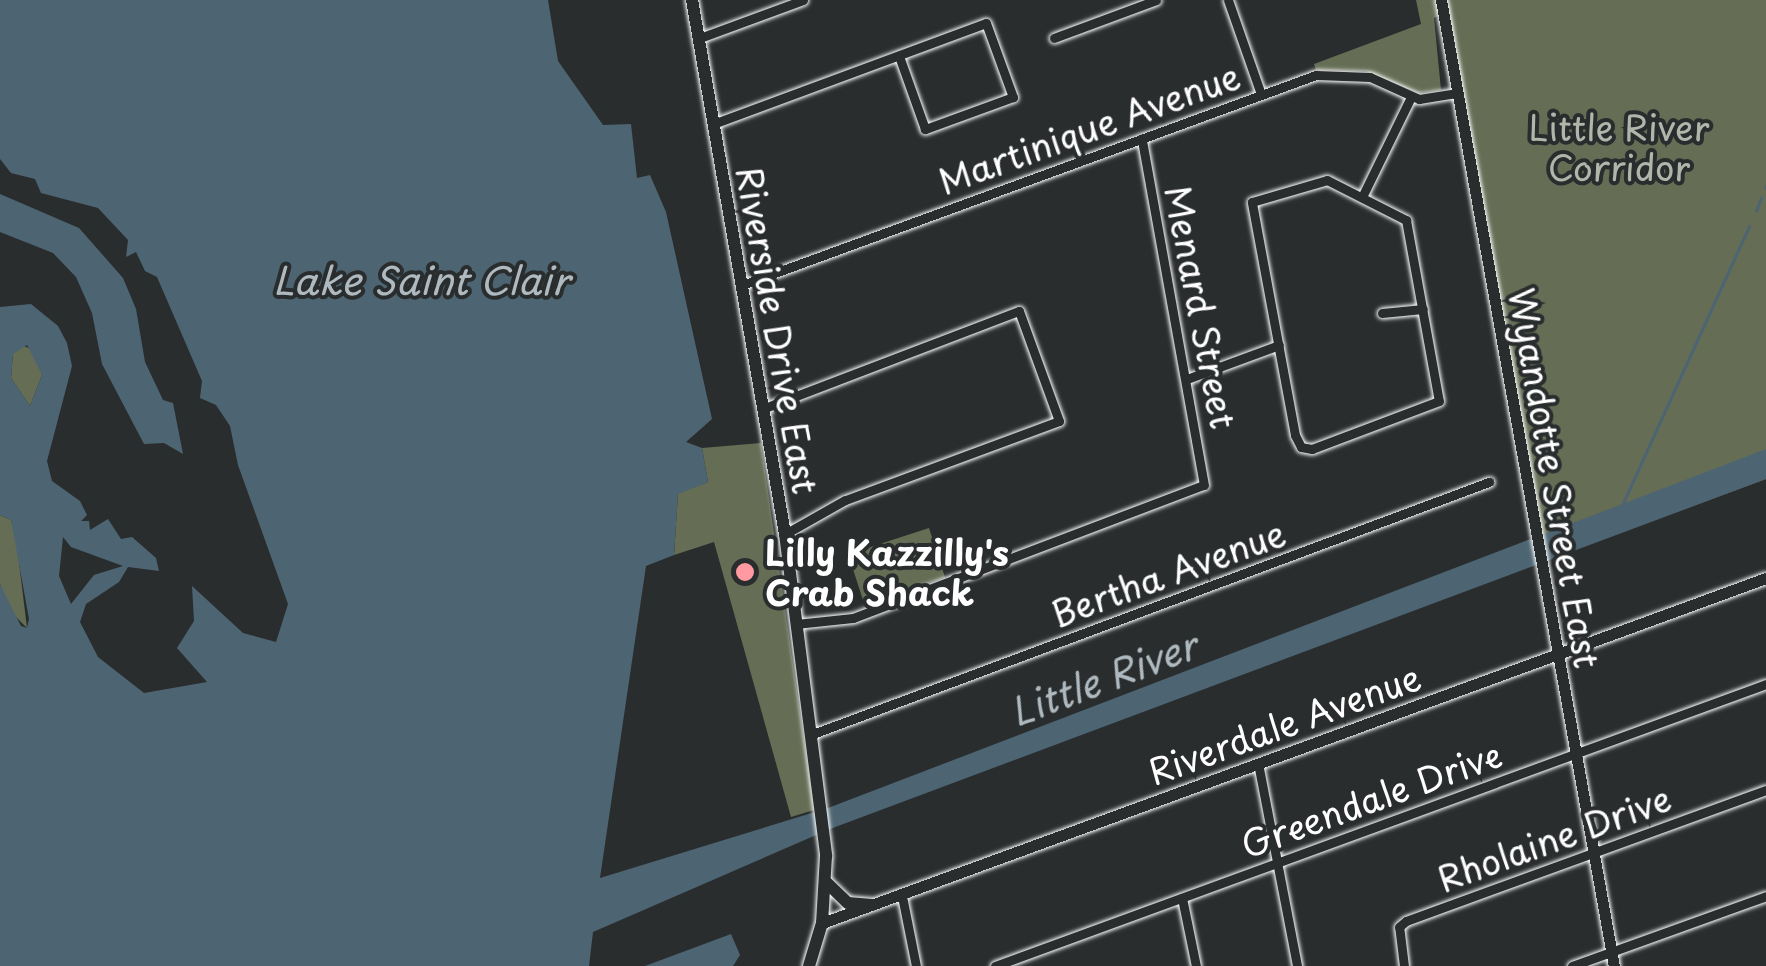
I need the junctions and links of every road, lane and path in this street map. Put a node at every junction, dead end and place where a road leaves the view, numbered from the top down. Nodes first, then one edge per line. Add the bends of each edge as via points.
1 (692, 0) edge
2 (802, 0) edge
3 (1156, 0) edge
4 (1228, 0) edge
5 (1441, 0) edge
6 (1054, 38) dead end
7 (698, 39) junction
8 (899, 56) junction
9 (1458, 93) junction
10 (1261, 94) junction
11 (1411, 98) junction
12 (712, 124) junction
13 (1142, 139) junction
14 (1362, 196) junction
15 (742, 284) junction
16 (1423, 309) junction
17 (1382, 314) dead end
18 (1279, 345) junction
19 (1188, 379) junction
20 (759, 410) junction
21 (1489, 482) dead end
22 (784, 534) junction
23 (1766, 578) edge
24 (796, 624) junction
25 (1556, 654) junction
26 (1766, 684) edge
27 (810, 736) junction
28 (1574, 753) junction
29 (1258, 763) junction
30 (1766, 790) edge
31 (1593, 853) junction
32 (1278, 863) junction
33 (826, 882) junction
34 (902, 896) junction
35 (1766, 896) edge
36 (1182, 898) junction
37 (872, 905) junction
38 (822, 923) junction
39 (1612, 951) junction
40 (808, 966) edge
41 (916, 966) edge
42 (995, 966) edge
43 (1196, 966) edge
44 (1297, 966) edge
45 (1404, 966) edge
46 (1572, 966) edge
47 (1614, 966) edge

1 - 7 main road, Riverside Drive East
2 - 7 street
3 - 6 street
4 - 10 street
5 - 9 street, Wyandotte Street East
7 - 12 main road, Riverside Drive East
8 - 8 street via 925,129 1013,97 986,23
8 - 12 street
9 - 11 street, Martinique Avenue
9 - 25 street, Wyandotte Street East via 1518,407
10 - 11 street, Martinique Avenue via 1343,72
10 - 13 street, Martinique Avenue
11 - 14 street
12 - 15 main road, Riverside Drive East
13 - 15 street, Martinique Avenue
13 - 19 street, Menard Street
14 - 16 street via 1406,220
14 - 18 street via 1326,180 1252,202
15 - 20 main road, Riverside Drive East
16 - 17 street
16 - 18 street via 1440,401 1312,449 1301,447 1295,435
18 - 19 street
19 - 24 street, Menard Street via 1204,485 853,618
20 - 22 main road, Riverside Drive East
20 - 22 street via 1020,311 1059,421 845,500
21 - 27 street, Bertha Avenue
22 - 24 main road, Riverside Drive East
23 - 25 street, Riverdale Avenue
24 - 27 main road, Riverside Drive East
25 - 28 street, Wyandotte Street East
25 - 29 street, Riverdale Avenue
26 - 28 street, Greendale Drive
27 - 33 main road, Riverside Drive East
28 - 31 street, Wyandotte Street East
28 - 32 street, Greendale Drive
29 - 32 street
29 - 34 street, Riverdale Avenue
30 - 31 street, Rholaine Drive
31 - 39 street, Wyandotte Street East
31 - 45 street, Rholaine Drive via 1406,921 1399,927
32 - 36 street, Greendale Drive
32 - 44 street
33 - 37 main road via 848,903
33 - 38 main road, Riverside Drive East
34 - 37 street, Riverdale Avenue
34 - 41 street
35 - 39 street
36 - 42 street, Greendale Drive
36 - 43 street
37 - 38 street, Riverdale Avenue
38 - 40 main road, Riverside Drive East
39 - 46 street
39 - 47 street, Wyandotte Street East

